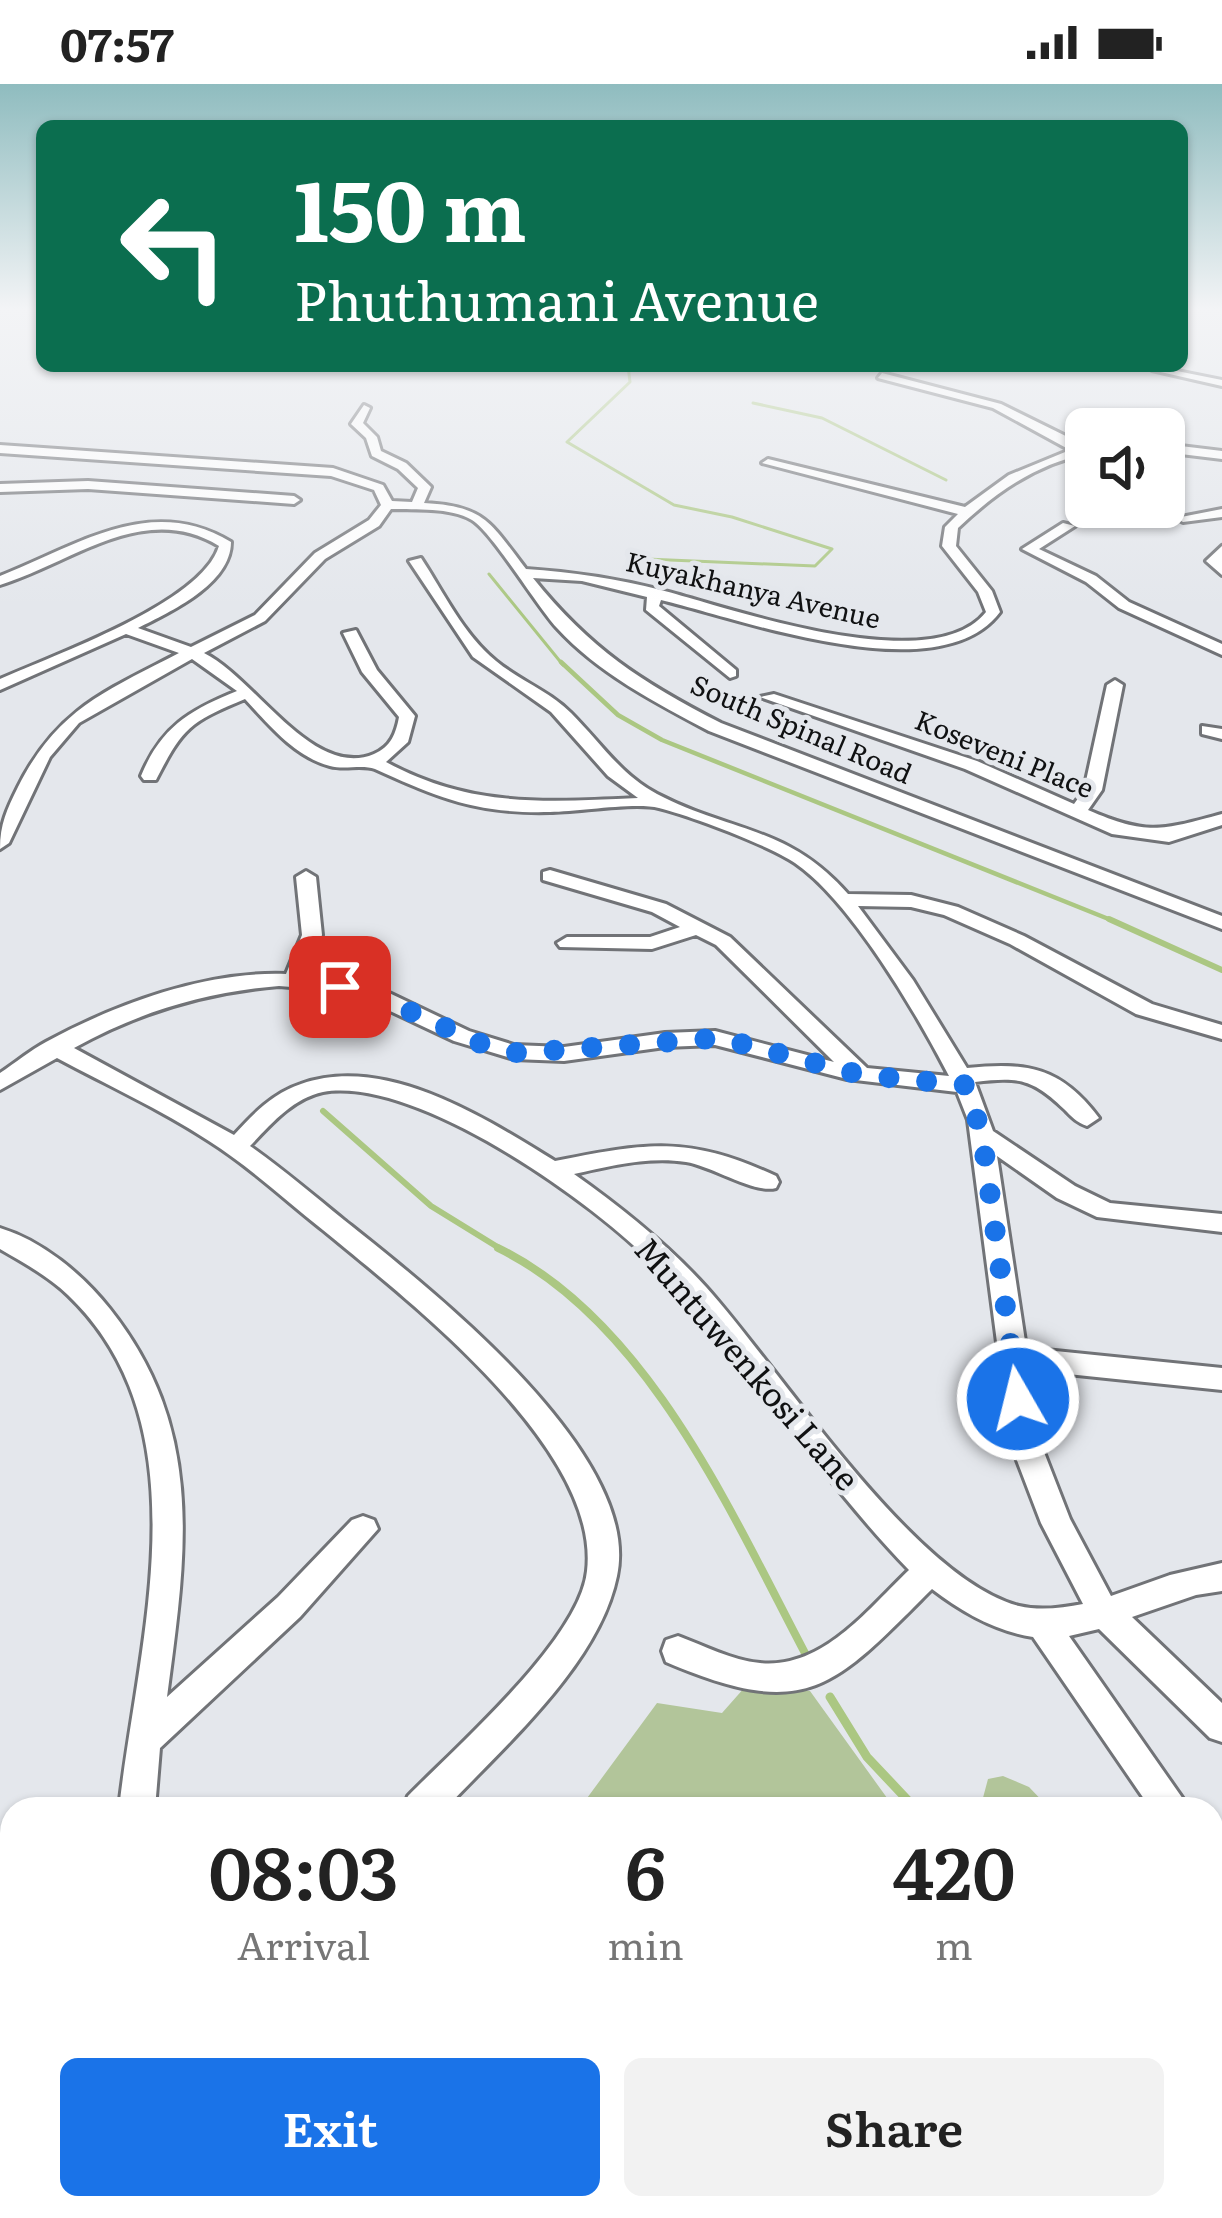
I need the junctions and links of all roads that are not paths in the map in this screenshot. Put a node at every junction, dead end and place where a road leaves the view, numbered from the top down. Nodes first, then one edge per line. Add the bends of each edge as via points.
1 (364, 408) dead end
2 (1000, 408) edge
3 (1065, 441) edge
4 (0, 449) edge
5 (1185, 450) edge
6 (1065, 454) edge
7 (1222, 454) edge
8 (183, 460) junction
9 (768, 463) dead end
10 (0, 488) edge
11 (149, 489) junction
12 (294, 500) dead end
13 (387, 505) junction
14 (416, 505) junction
15 (1218, 505) edge
16 (968, 512) junction
17 (1185, 517) edge
18 (1066, 528) edge
19 (358, 532) junction
20 (493, 533) junction
21 (1222, 550) edge
22 (416, 561) dead end
23 (1222, 571) edge
24 (521, 573) junction
25 (0, 581) edge
26 (656, 593) junction
27 (125, 628) junction
28 (350, 633) dead end
29 (1222, 650) edge
30 (194, 655) junction
31 (0, 669) edge
32 (730, 673) dead end
33 (20, 674) junction
34 (0, 685) edge
35 (1115, 685) dead end
36 (245, 693) junction
37 (768, 698) dead end
38 (372, 761) junction
39 (150, 776) dead end
40 (660, 802) junction
41 (1077, 814) junction
42 (1222, 819) edge
43 (0, 843) edge
44 (550, 876) dead end
45 (306, 877) dead end
46 (845, 900) junction
47 (1222, 923) edge
48 (699, 927) junction
49 (567, 943) dead end
50 (293, 983) junction
51 (1222, 1032) edge
52 (55, 1047) junction
53 (861, 1075) junction
54 (963, 1081) junction
55 (0, 1082) edge
56 (1087, 1118) dead end
57 (982, 1135) junction
58 (236, 1147) junction
59 (547, 1171) junction
60 (767, 1182) dead end
61 (1222, 1223) edge
62 (0, 1237) edge
63 (1012, 1357) junction
64 (1222, 1379) edge
65 (363, 1529) dead end
66 (931, 1569) junction
67 (1222, 1577) edge
68 (1103, 1611) junction
69 (1042, 1624) junction
70 (678, 1651) dead end
71 (1222, 1726) edge
72 (141, 1742) junction
73 (137, 1797) edge
74 (432, 1797) edge
75 (1164, 1797) edge

1 - 14 street via 357,424 376,453 425,487
2 - 3 street
4 - 8 street
5 - 7 street
6 - 16 street via 1043,460
8 - 11 street
8 - 13 street via 351,476 379,488
9 - 16 street
10 - 11 street
11 - 12 street
13 - 14 street, South Spinal Road
13 - 19 street
14 - 20 street, South Spinal Road via 466,512
15 - 17 street
16 - 26 street, Kuyakhanya Avenue via 952,527 949,546 993,612 980,628 947,640 856,643
18 - 29 street via 1029,549
19 - 20 street via 435,515
19 - 30 street via 320,556 260,619
20 - 24 street, South Spinal Road
21 - 23 street via 1213,562
22 - 40 street via 475,649 564,715 628,784
24 - 26 street, Kuyakhanya Avenue
24 - 47 street, South Spinal Road via 595,655 715,727
25 - 27 street via 117,531 178,527 226,544 220,562 180,598
26 - 32 street via 651,607
27 - 30 street
27 - 33 street
28 - 38 street via 407,716 394,748
30 - 36 street
30 - 43 street via 106,697 55,736
31 - 33 street
33 - 34 street
35 - 41 street via 1093,790
36 - 38 street via 323,758
36 - 39 street via 180,723 161,744
37 - 41 street, Koseveni Place via 971,765
38 - 40 street via 470,805
40 - 46 street via 795,855
41 - 42 street, Koseveni Place via 1153,836
44 - 48 street
45 - 50 street via 312,935
46 - 51 street via 952,911 1144,1009
46 - 54 street
48 - 49 street via 652,943
48 - 53 street via 738,953
50 - 52 street via 170,997
50 - 53 street via 376,996 518,1053 720,1038
52 - 55 street
52 - 58 street
53 - 54 street
54 - 56 street via 1033,1071
54 - 57 street
57 - 61 street via 1106,1210
57 - 63 street
58 - 59 street, Muntuwenkosi Lane via 296,1094 367,1083 457,1114
58 - 74 street via 489,1357 575,1471 600,1529 603,1570 573,1639
59 - 60 street via 673,1150 728,1162
59 - 66 street, Muntuwenkosi Lane via 664,1258
62 - 72 street via 80,1290 154,1404 167,1451 171,1534
63 - 64 street
63 - 68 street via 1040,1485
65 - 72 street
66 - 69 street, Muntuwenkosi Lane via 986,1609
66 - 70 street via 823,1669 783,1681 728,1672
67 - 68 street, Muntuwenkosi Lane via 1189,1580
68 - 69 street, Muntuwenkosi Lane
68 - 71 street
69 - 75 street
72 - 73 street

